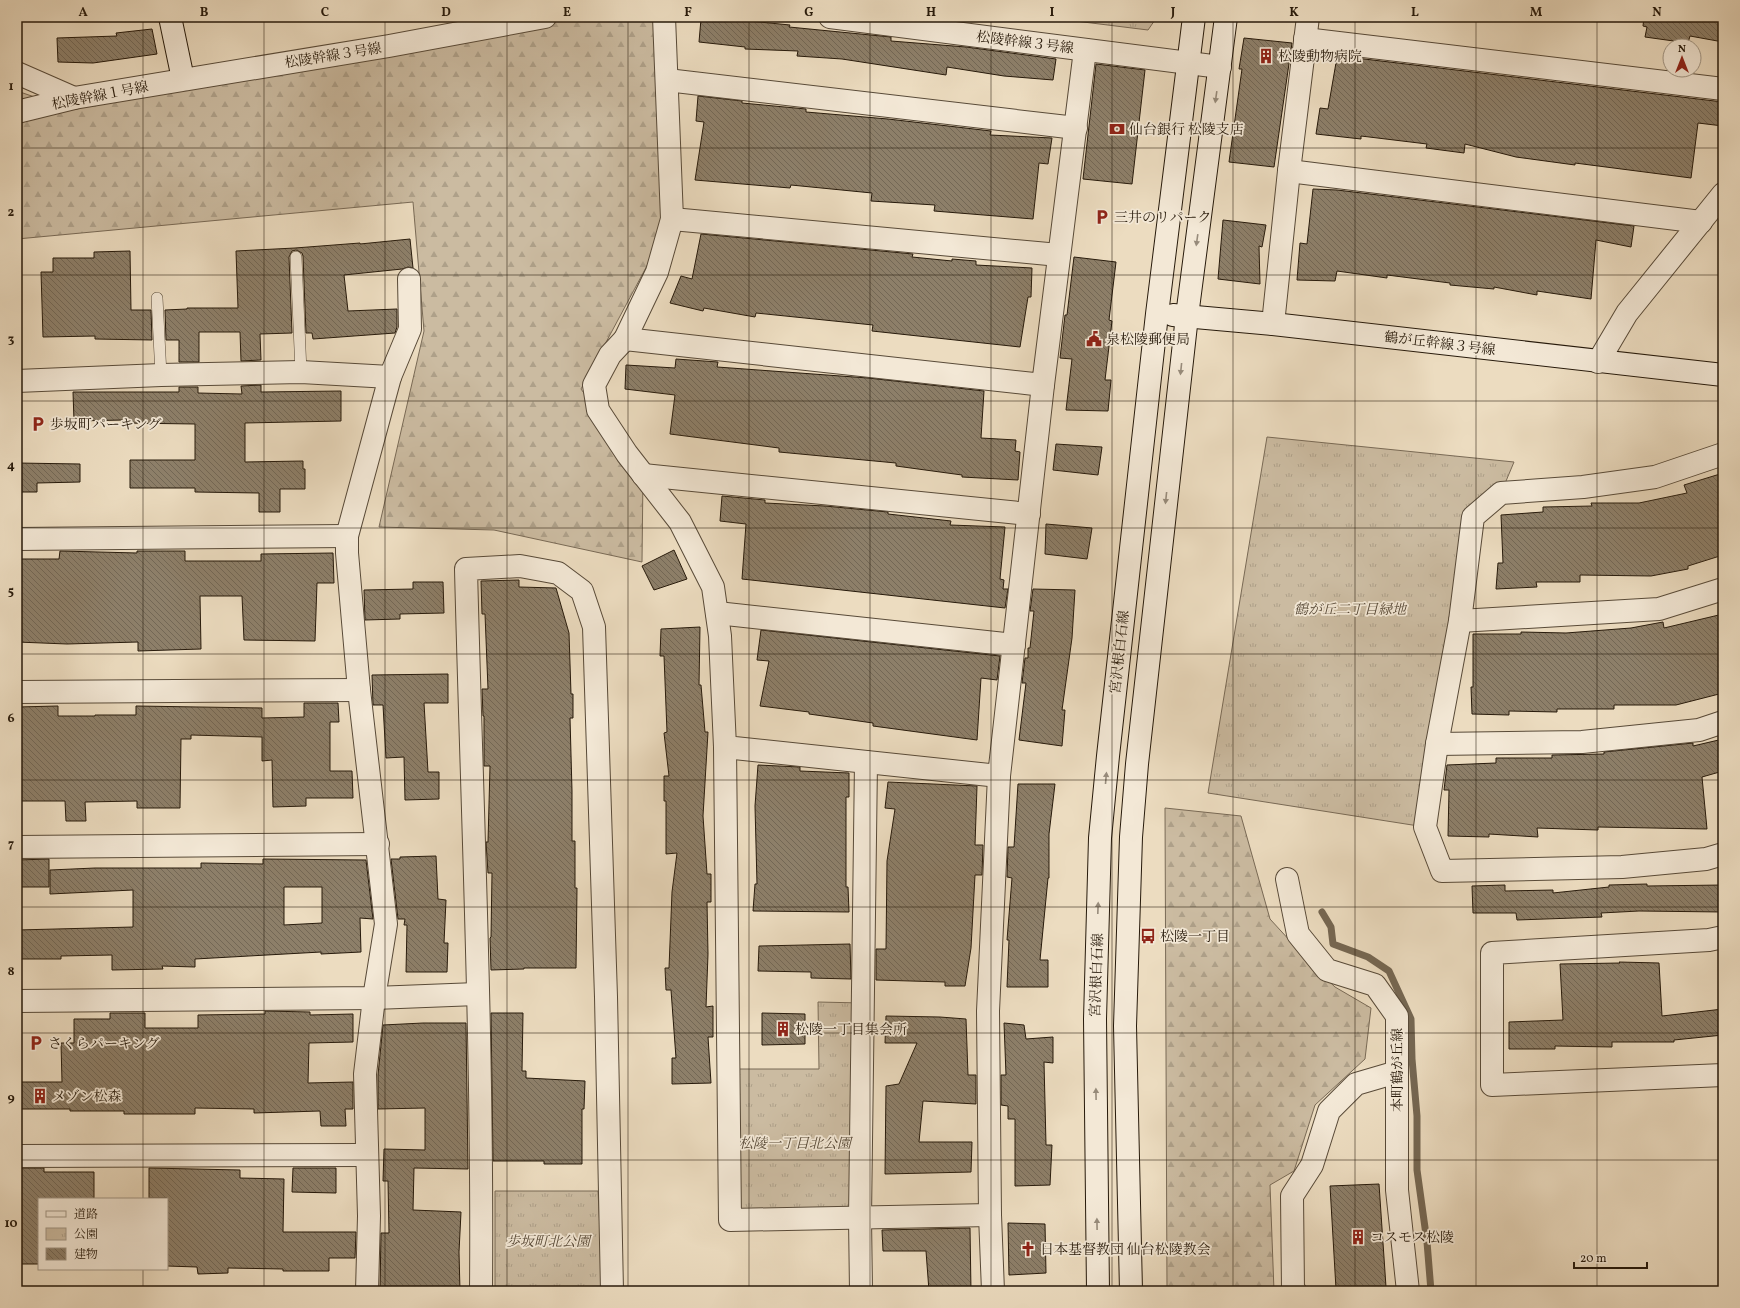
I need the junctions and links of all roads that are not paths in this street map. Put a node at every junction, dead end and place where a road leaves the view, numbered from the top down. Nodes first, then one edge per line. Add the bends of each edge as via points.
1 (170, 17) edge
2 (545, 17) edge
3 (664, 17) edge
4 (830, 17) edge
5 (1194, 17) edge
6 (1226, 17) edge
7 (1308, 17) edge
8 (1305, 39) junction
9 (1085, 50) junction
10 (1189, 62) junction
11 (1220, 66) junction
12 (17, 73) edge
13 (183, 79) junction
14 (667, 80) junction
15 (1723, 90) edge
16 (74, 98) junction
17 (17, 112) edge
18 (1076, 128) junction
19 (1289, 171) junction
20 (1723, 194) edge
21 (672, 219) junction
22 (1701, 222) junction
23 (1058, 255) junction
24 (296, 257) dead end
25 (409, 279) dead end
26 (157, 298) dead end
27 (1157, 314) junction
28 (1187, 316) junction
29 (1273, 324) junction
30 (626, 339) junction
31 (1598, 362) junction
32 (301, 372) junction
33 (161, 375) junction
34 (1723, 375) edge
35 (390, 376) junction
36 (17, 381) edge
37 (1043, 385) junction
38 (1723, 454) edge
39 (643, 475) junction
40 (1029, 514) junction
41 (347, 536) junction
42 (17, 538) edge
43 (1723, 589) edge
44 (717, 613) junction
45 (1460, 621) junction
46 (1014, 644) junction
47 (359, 690) junction
48 (17, 692) edge
49 (1723, 722) edge
50 (1437, 744) junction
51 (725, 747) junction
52 (866, 762) junction
53 (999, 776) junction
54 (378, 844) junction
55 (17, 847) edge
56 (1723, 854) edge
57 (1287, 879) dead end
58 (1723, 937) edge
59 (477, 994) junction
60 (374, 998) junction
61 (17, 1001) edge
62 (1398, 1072) junction
63 (1723, 1075) edge
64 (367, 1155) junction
65 (17, 1156) edge
66 (990, 1215) junction
67 (860, 1218) junction
68 (366, 1291) edge
69 (481, 1291) edge
70 (612, 1291) edge
71 (861, 1291) edge
72 (993, 1291) edge
73 (1098, 1291) edge
74 (1131, 1291) edge
75 (1295, 1291) edge
76 (1408, 1291) edge

1 - 13 street
2 - 13 street, 松陵幹線３号線 via 389,46
3 - 14 street
4 - 9 street, 松陵幹線３号線
5 - 10 street, 宮沢根白石線
6 - 11 street
7 - 8 street
8 - 15 street
8 - 19 street
9 - 10 street, 松陵幹線３号線
9 - 18 street
10 - 11 street, 松陵幹線３号線
10 - 27 street, 宮沢根白石線
11 -> 28 street
12 - 16 street
13 - 16 street, 松陵幹線１号線
14 - 18 street
14 - 21 street
16 - 17 street, 松陵幹線１号線
18 - 23 street
19 - 22 street
19 - 29 street
20 - 22 street
21 - 23 street
21 - 30 street via 657,272
22 - 31 street via 1627,313
23 - 37 street
24 - 32 lane
25 - 35 street via 410,329
26 - 33 lane
27 - 28 street, 鶴が丘幹線３号線
73 -> 27 street, 宮沢根白石線 via 1095,1019 1100,838
28 - 29 street, 鶴が丘幹線３号線
28 -> 74 street via 1131,837 1125,1026
29 - 31 street, 鶴が丘幹線３号線
30 - 37 street
30 - 39 street via 610,355 594,385 598,410
31 - 34 street, 鶴が丘幹線３号線
32 - 33 street
32 - 35 street
33 - 36 street
35 - 41 street
37 - 40 street
38 - 45 street via 1655,477 1583,487 1501,493 1472,517
39 - 40 street
39 - 44 street via 680,522 713,587
40 - 46 street
41 - 42 street
41 - 47 street
43 - 45 street via 1658,609
44 - 46 street
44 - 51 street
45 - 50 street
46 - 53 street
47 - 48 street
47 - 54 street
49 - 50 street via 1699,730 1582,742
50 - 56 street via 1425,827 1442,871 1622,867 1706,859
51 - 52 street
51 - 67 street via 730,1220
52 - 53 street
52 - 67 street
53 - 66 street via 988,1011
54 - 55 street
54 - 60 street via 386,924
57 - 62 street, 本町鶴が丘線 via 1298,934 1327,970 1375,985 1396,1016
58 - 63 street via 1709,940 1492,953 1492,1085
59 - 60 street
59 - 69 street
59 - 70 street via 466,569 520,566 558,573 582,591 594,627
60 - 61 street
60 - 64 street via 365,1074
62 - 75 street via 1356,1084 1329,1111 1312,1165 1292,1196
62 - 76 street, 本町鶴が丘線 via 1397,1190
64 - 65 street
64 - 68 street via 369,1216
66 - 67 street
66 - 72 street
67 - 71 street

